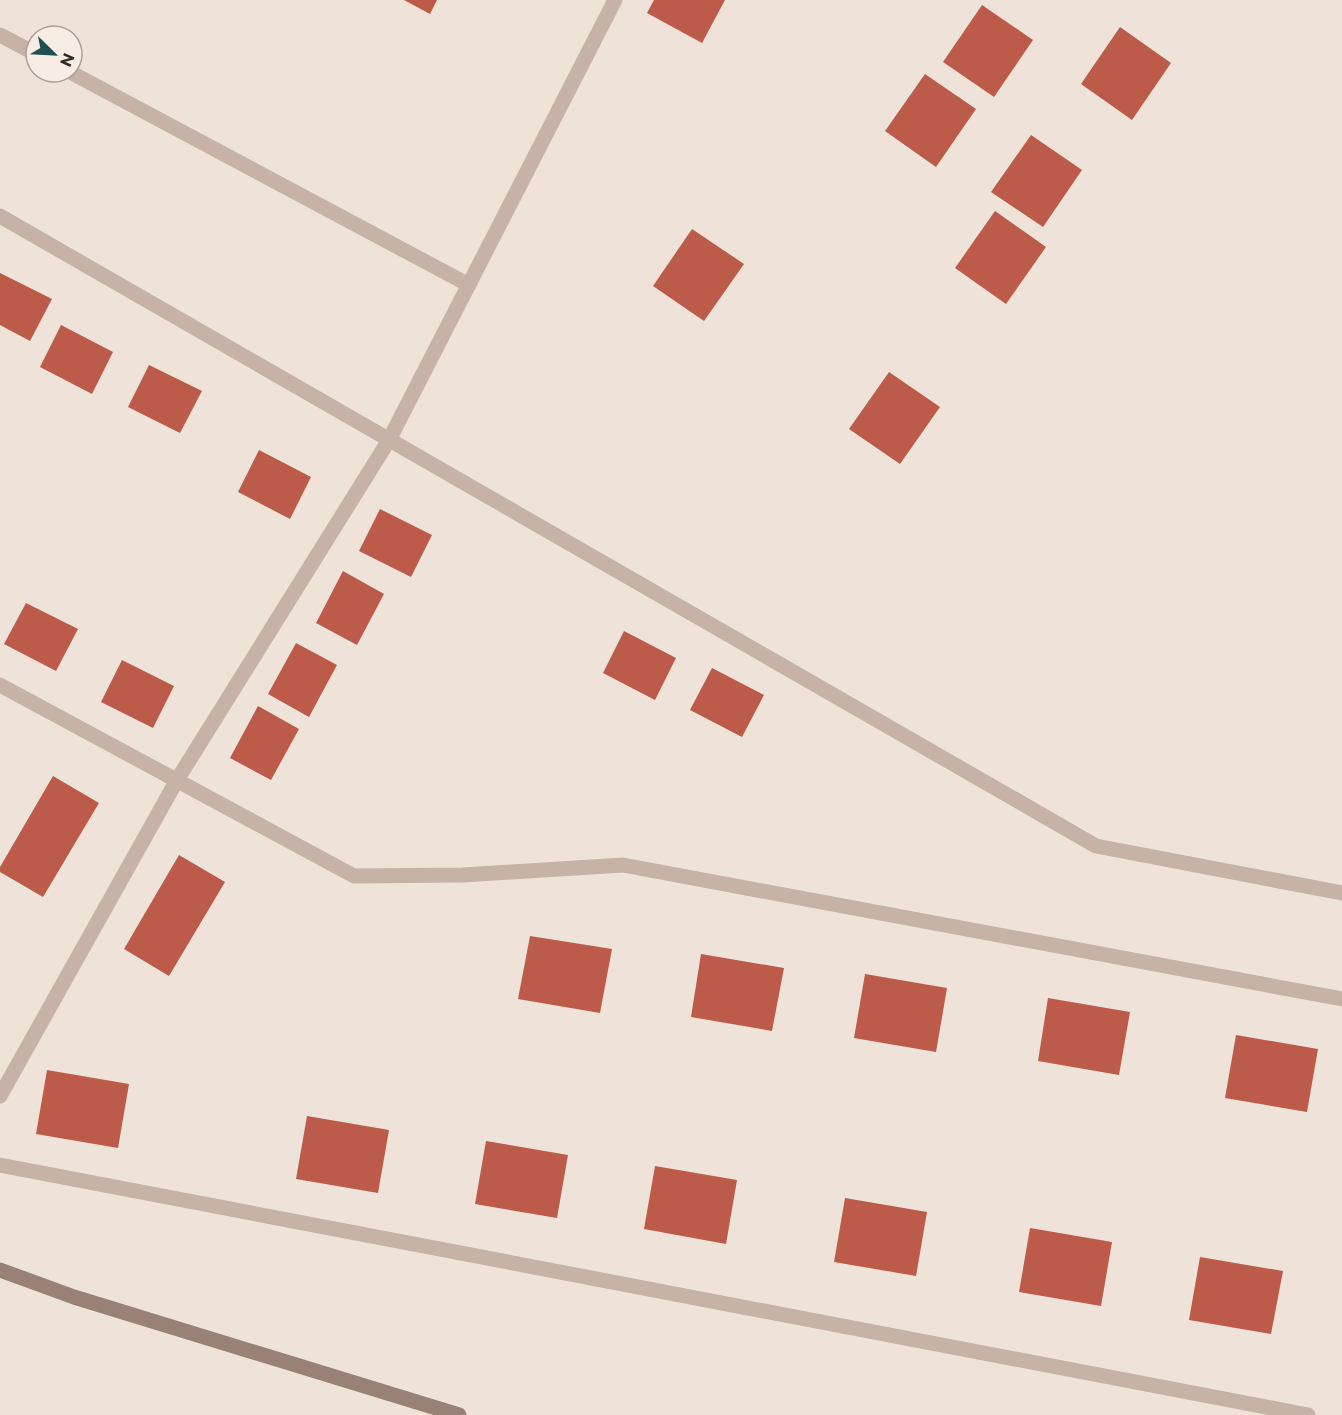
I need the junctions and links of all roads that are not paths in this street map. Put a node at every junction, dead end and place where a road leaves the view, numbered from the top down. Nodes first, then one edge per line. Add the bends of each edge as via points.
1 (615, 0) edge
2 (0, 35) edge
3 (24, 48) edge
4 (84, 79) edge
5 (0, 216) edge
6 (469, 285) junction
7 (389, 440) junction
8 (0, 685) edge
9 (177, 780) junction
10 (1342, 893) edge
11 (1342, 999) edge
12 (0, 1096) edge
13 (0, 1165) edge
14 (0, 1270) edge
15 (459, 1415) edge
16 (1308, 1415) edge

1 - 6 street
2 - 3 street
4 - 6 street
5 - 7 street
6 - 7 street
7 - 9 street
7 - 10 street via 1096,846
8 - 9 street
9 - 11 street via 354,876 463,875 623,865
9 - 12 street
13 - 16 street
14 - 15 main road via 74,1297

